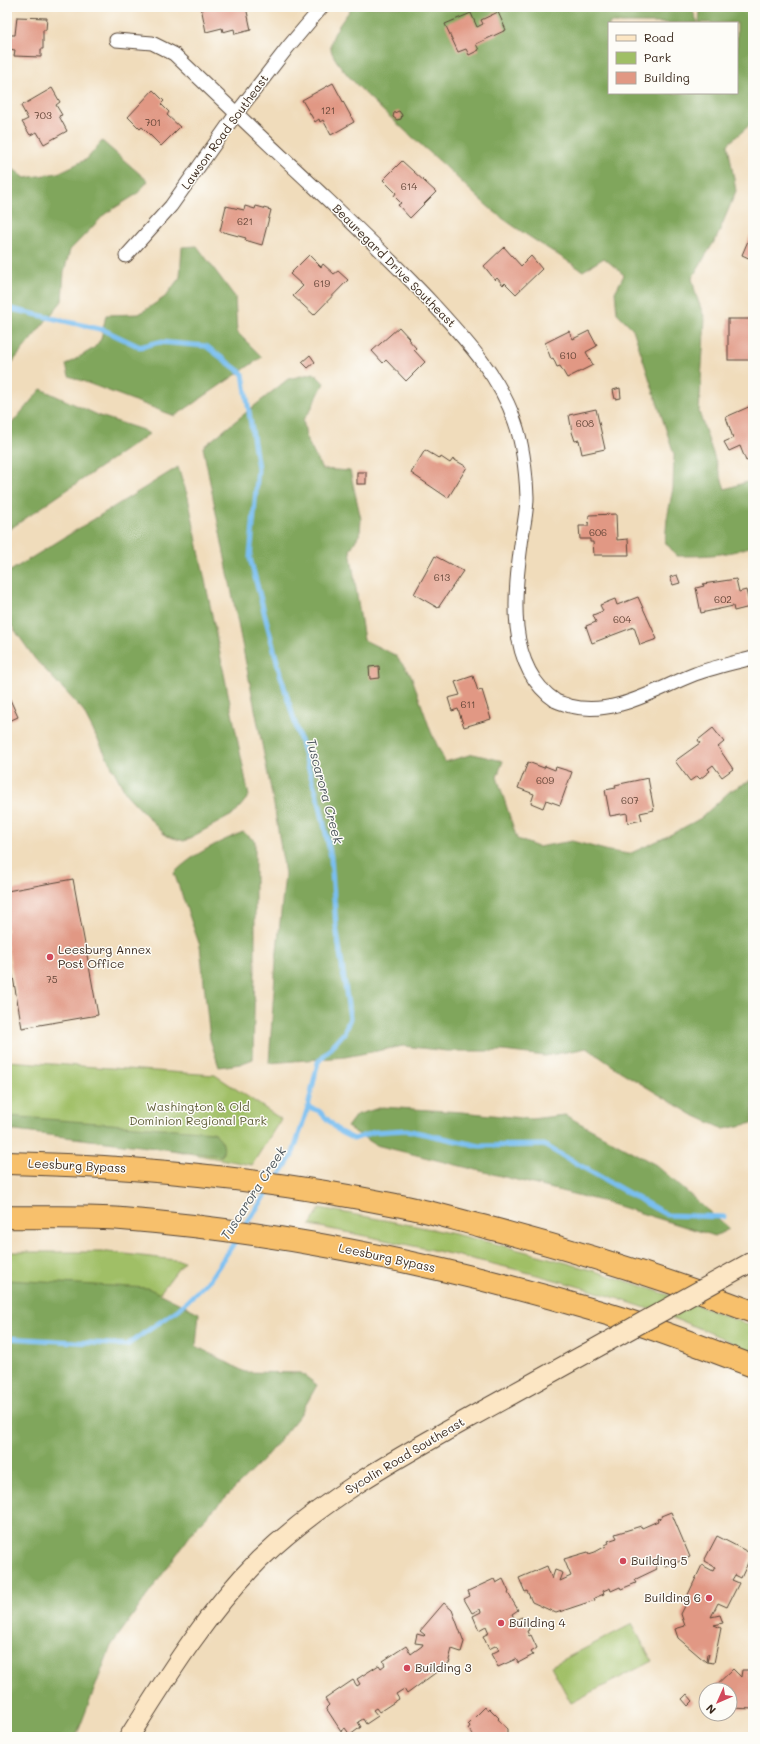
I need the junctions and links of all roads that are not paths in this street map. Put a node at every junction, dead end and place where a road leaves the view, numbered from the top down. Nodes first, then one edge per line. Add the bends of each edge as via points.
1 (322, 7) edge
2 (116, 40) dead end
3 (236, 114) junction
4 (126, 256) dead end
5 (753, 658) edge
6 (7, 1163) edge
7 (7, 1217) edge
8 (753, 1261) edge
9 (753, 1312) edge
10 (753, 1366) edge
11 (129, 1737) edge

1 - 3 street, Lawson Road Southeast
2 - 3 street, Beauregard Drive Southeast via 152,43 174,54
3 - 4 street, Lawson Road Southeast via 171,206
3 - 5 street, Beauregard Drive Southeast via 402,271 456,329 485,365 502,393 515,422 523,456 527,498 516,598 519,640 531,674 541,687 558,702 581,708 599,708 623,704 711,668
6 - 9 highway, Leesburg Bypass via 78,1165 207,1175 398,1205 564,1248 676,1283
7 - 10 highway, Leesburg Bypass via 120,1219 166,1223 296,1240 406,1261 599,1311
8 - 11 main road, Sycolin Road Southeast, bridge via 416,1448 355,1484 302,1522 259,1560 196,1633

